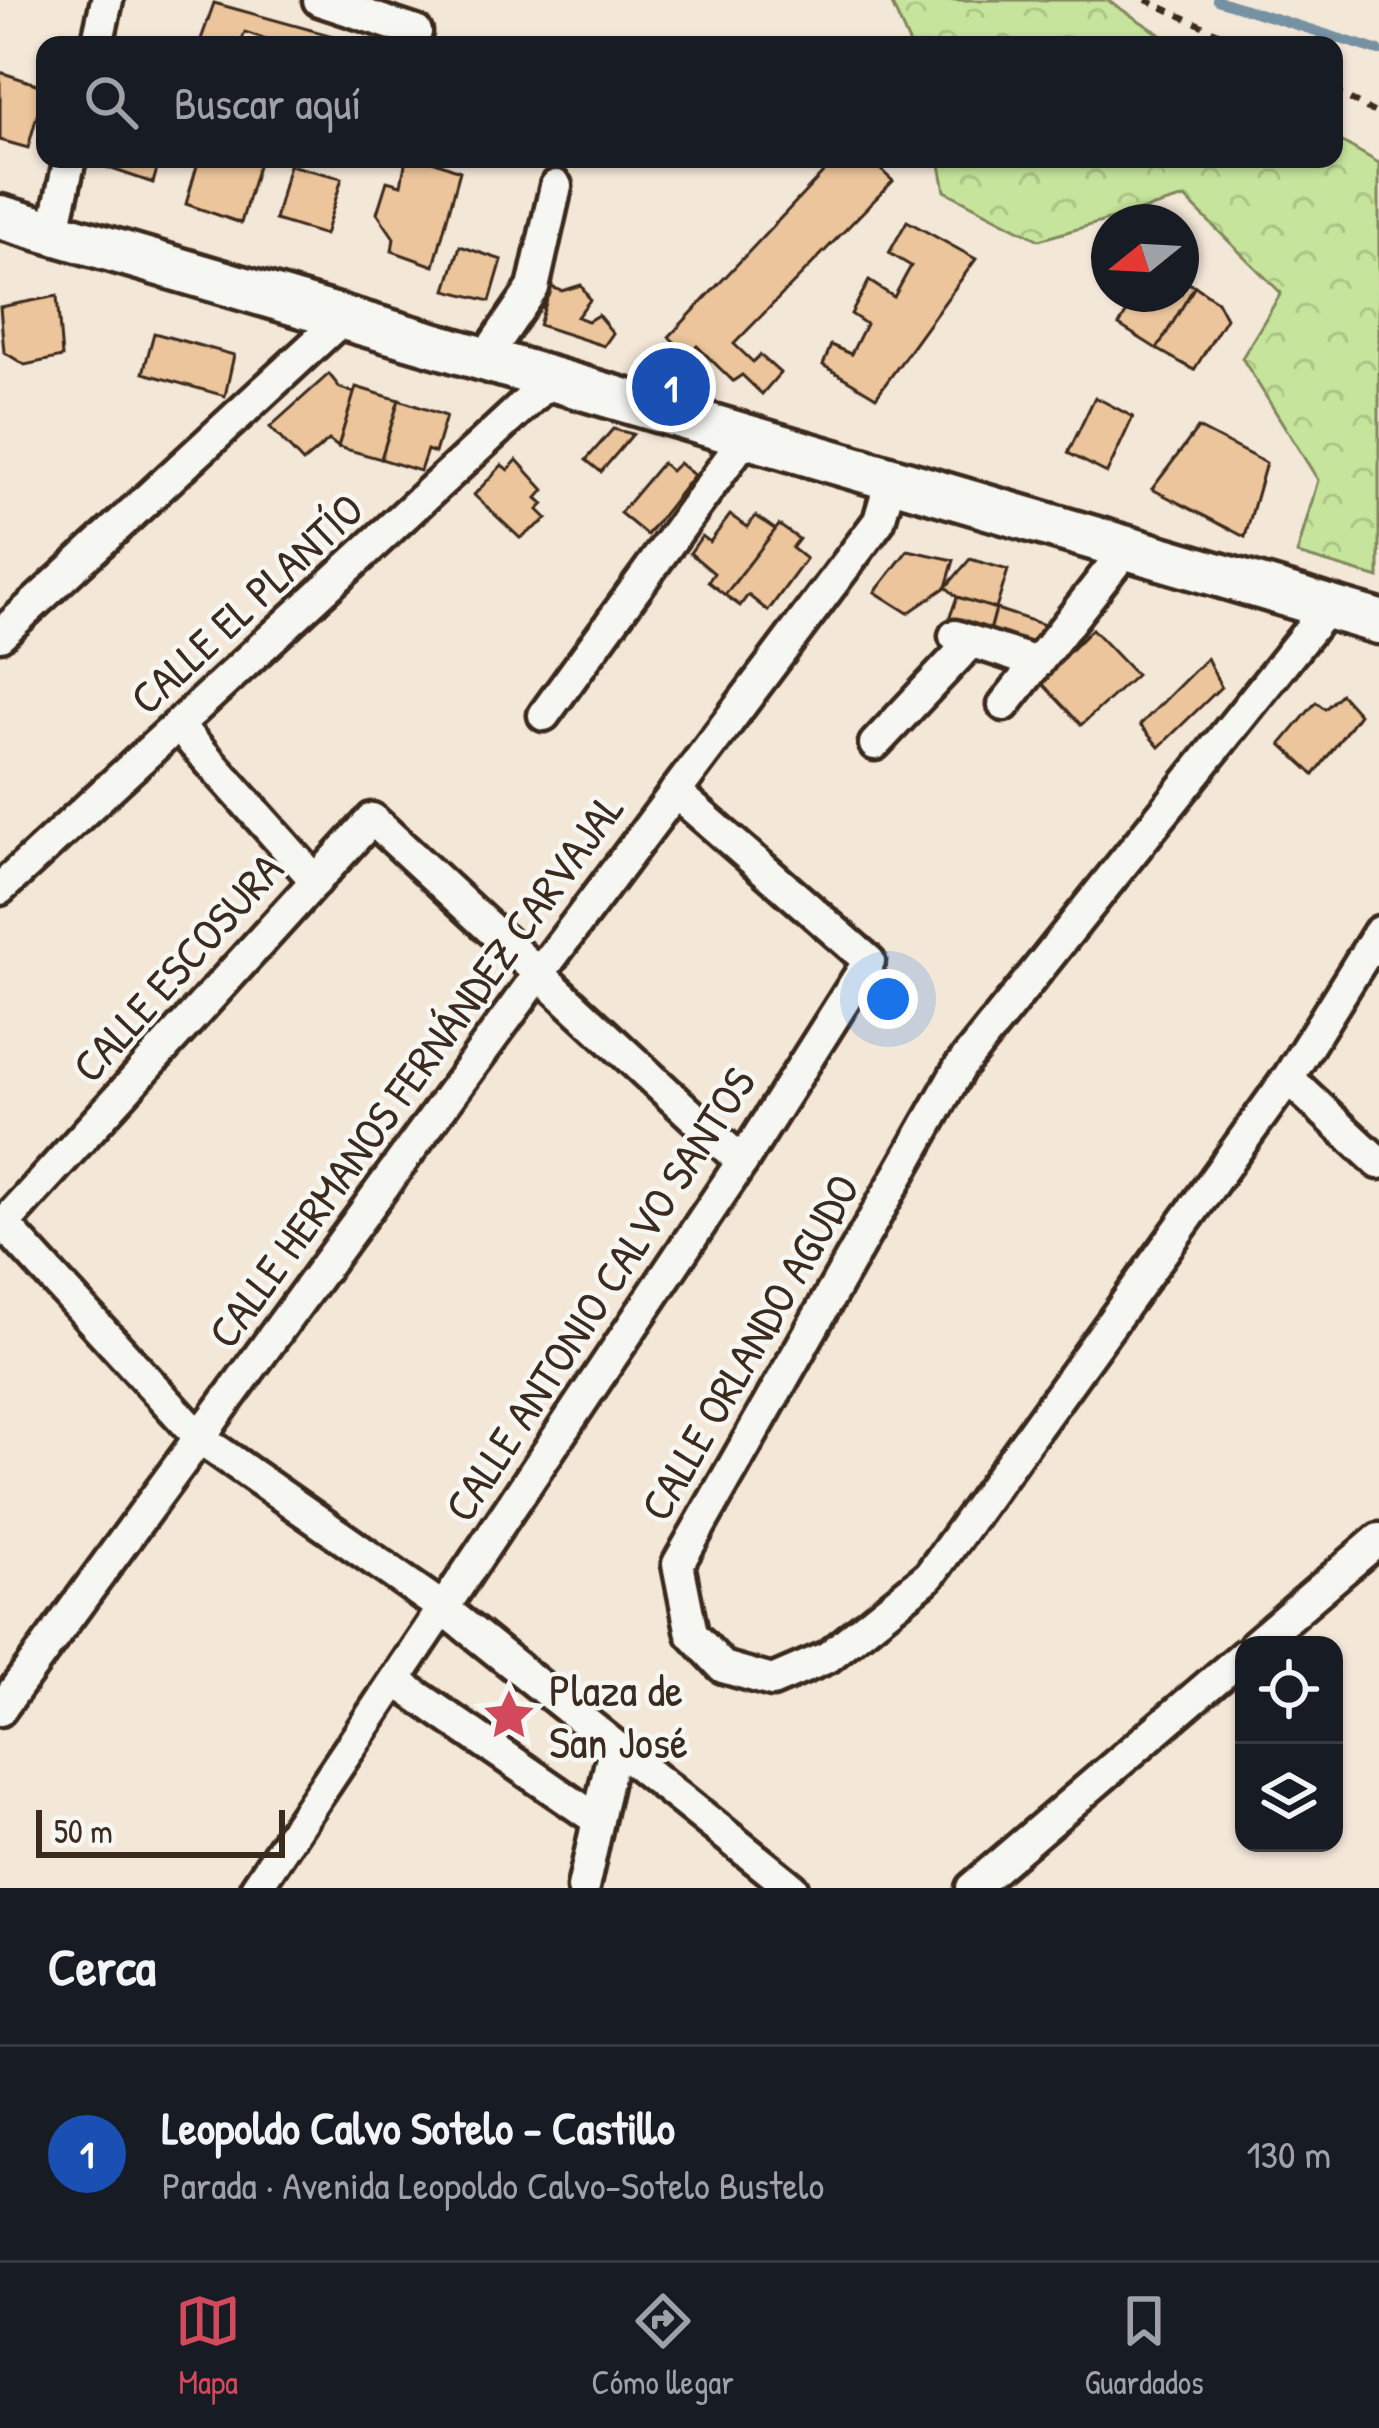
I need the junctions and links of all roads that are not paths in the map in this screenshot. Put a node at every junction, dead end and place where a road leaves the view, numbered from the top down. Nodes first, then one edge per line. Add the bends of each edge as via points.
1 (107, 0) edge
2 (319, 0) edge
3 (416, 32) dead end
4 (99, 36) edge
5 (68, 168) edge
6 (556, 186) dead end
7 (3, 222) edge
8 (52, 232) junction
9 (341, 320) junction
10 (483, 361) junction
11 (551, 380) junction
12 (748, 434) junction
13 (891, 479) junction
14 (1126, 548) junction
15 (1328, 607) junction
16 (1379, 622) edge
17 (0, 634) edge
18 (1037, 663) junction
19 (1004, 705) dead end
20 (544, 715) dead end
21 (179, 727) junction
22 (875, 745) dead end
23 (675, 792) junction
24 (316, 881) junction
25 (0, 889) edge
26 (1379, 932) edge
27 (541, 971) junction
28 (1288, 1078) junction
29 (742, 1162) junction
30 (1379, 1163) edge
31 (1, 1224) edge
32 (201, 1439) junction
33 (1379, 1539) edge
34 (444, 1609) junction
35 (1266, 1636) edge
36 (1235, 1663) edge
37 (397, 1682) junction
38 (0, 1710) edge
39 (614, 1748) junction
40 (596, 1819) junction
41 (256, 1888) edge
42 (583, 1888) edge
43 (792, 1888) edge
44 (972, 1888) edge

1 - 4 street
2 - 3 street
5 - 8 street
6 - 10 street via 532,288
7 - 8 main road
8 - 9 main road
9 - 10 main road
9 - 17 street
10 - 11 main road
11 - 12 main road
11 - 21 street, CALLE EL PLANTÍO
12 - 13 main road
12 - 20 street
13 - 14 main road
13 - 23 street, CALLE HERMANOS FERNÁNDEZ CARVAJAL via 879,521
14 - 15 main road
14 - 18 street
15 - 16 main road
15 - 28 street, CALLE ORLANDO AGUDO via 960,1067 678,1564 692,1634 723,1667 772,1681 828,1657 928,1576
18 - 19 street
18 - 22 street via 960,638
21 - 24 street
21 - 25 street, CALLE EL PLANTÍO
23 - 27 street, CALLE HERMANOS FERNÁNDEZ CARVAJAL
23 - 29 street, CALLE ANTONIO CALVO SANTOS via 869,961
24 - 27 street, CALLE ESCOSURA via 372,819
24 - 31 street, CALLE ESCOSURA
26 - 28 street, CALLE ORLANDO AGUDO
27 - 29 street
27 - 32 street, CALLE HERMANOS FERNÁNDEZ CARVAJAL
28 - 30 street
29 - 34 street, CALLE ANTONIO CALVO SANTOS
31 - 32 street
32 - 34 street
32 - 38 street, CALLE HERMANOS FERNÁNDEZ CARVAJAL
33 - 35 street
34 - 37 street, CALLE ANTONIO CALVO SANTOS
34 - 39 street
36 - 44 street
37 - 40 street
37 - 41 street, CALLE ANTONIO CALVO SANTOS
39 - 40 street
39 - 43 street
40 - 42 street

